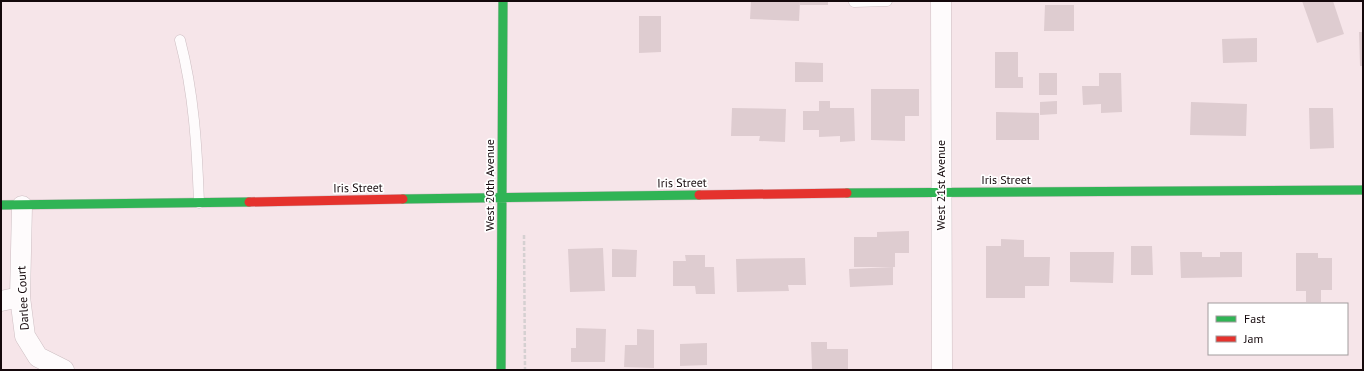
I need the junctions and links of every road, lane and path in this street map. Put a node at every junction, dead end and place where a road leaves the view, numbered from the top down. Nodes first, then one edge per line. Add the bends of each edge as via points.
1 (503, 1) edge
2 (887, 1) edge
3 (941, 1) edge
4 (854, 2) dead end
5 (180, 40) dead end
6 (1363, 190) edge
7 (942, 192) junction
8 (502, 198) junction
9 (199, 203) junction
10 (1, 205) edge
11 (22, 206) junction
12 (20, 296) junction
13 (1, 302) edge
14 (64, 370) edge
15 (502, 370) edge
16 (942, 370) edge

1 - 8 street, West 20th Avenue
2 - 4 lane
3 - 7 street, West 21st Avenue
5 - 9 lane via 190,75
6 - 7 street, Iris Street
7 - 8 street, Iris Street
7 - 16 street, West 21st Avenue
8 - 9 street, Iris Street
8 - 15 street, West 20th Avenue
9 - 11 street, Iris Street
10 - 11 street, Iris Street
11 - 12 street, Darlee Court
12 - 13 street
12 - 14 street, Darlee Court via 25,336 38,357

